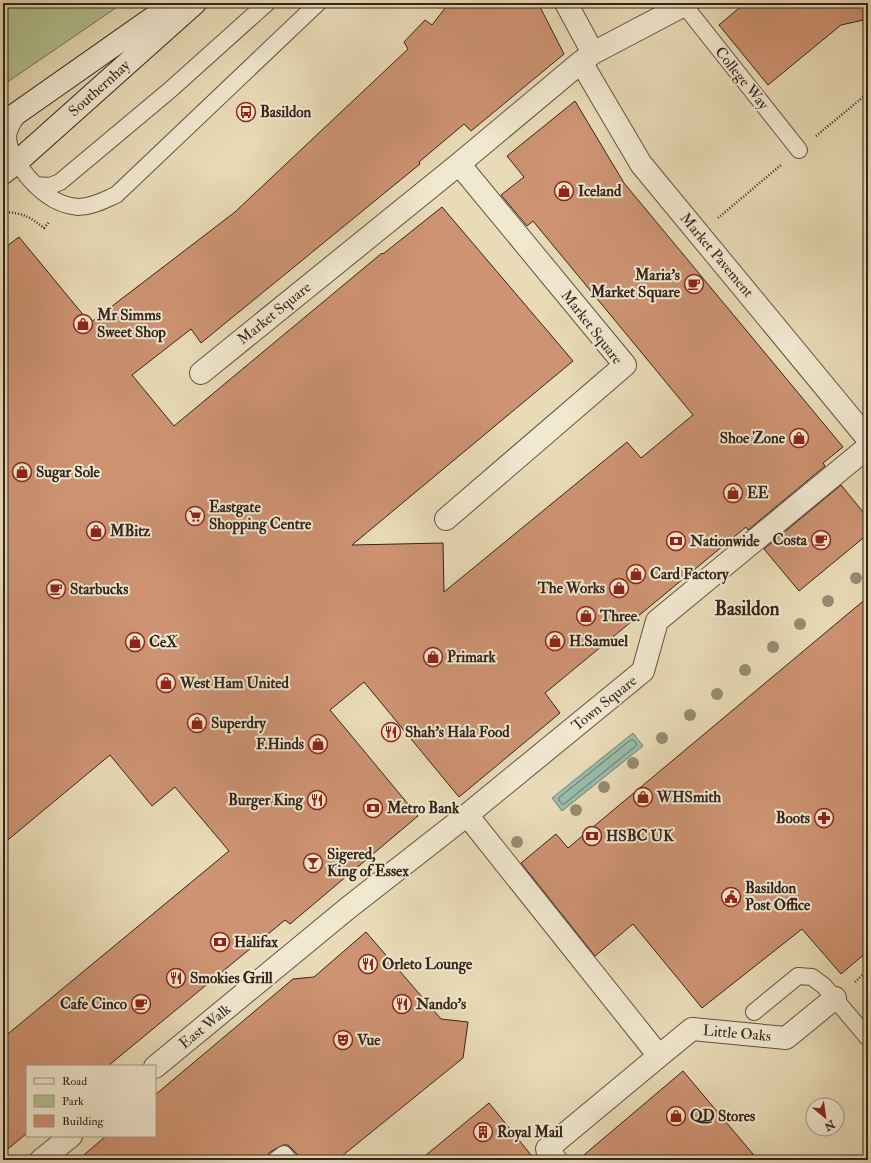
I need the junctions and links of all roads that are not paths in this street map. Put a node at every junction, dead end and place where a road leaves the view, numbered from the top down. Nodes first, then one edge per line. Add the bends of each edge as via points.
1 (174, 3) edge
2 (195, 3) edge
3 (267, 3) edge
4 (318, 3) edge
5 (566, 3) edge
6 (686, 4) edge
7 (587, 57) junction
8 (26, 106) junction
9 (3, 123) edge
10 (799, 150) dead end
11 (459, 164) junction
12 (10, 167) edge
13 (35, 185) junction
14 (201, 372) dead end
15 (868, 439) edge
16 (868, 447) edge
17 (446, 519) dead end
18 (466, 815) junction
19 (348, 908) joint
20 (835, 998) junction
21 (754, 1012) dead end
22 (868, 1038) edge
23 (659, 1056) junction
24 (156, 1066) edge
25 (70, 1137) edge
26 (552, 1155) edge
27 (42, 1160) edge
28 (276, 1160) edge
29 (289, 1160) edge

1 - 8 street, Southernhay
2 - 12 street, Southernhay
3 - 13 lane via 165,95 60,182 50,186
4 - 13 lane via 116,195 94,205 79,207 64,204 48,196
5 - 7 street, Market Pavement
6 - 7 street, Market Square
6 - 10 lane, College Way
7 - 11 street, Market Square
7 - 15 street, Market Pavement via 641,164
8 - 9 street, Southernhay
8 - 12 lane via 13,122 8,138 11,152
11 - 14 street, Market Square
11 - 17 street, Market Square via 626,365
12 - 13 lane
16 - 18 street, Town Square via 657,621 642,671
18 - 19 street, Town Square
18 - 23 street
19 - 24 street, East Walk
20 - 21 lane, Little Oaks via 812,977 798,976
20 - 22 lane, Little Oaks
20 - 23 street, Little Oaks via 786,1038 692,1029
23 - 26 street, Little Oaks
25 - 27 street
28 - 29 lane via 284,1154

